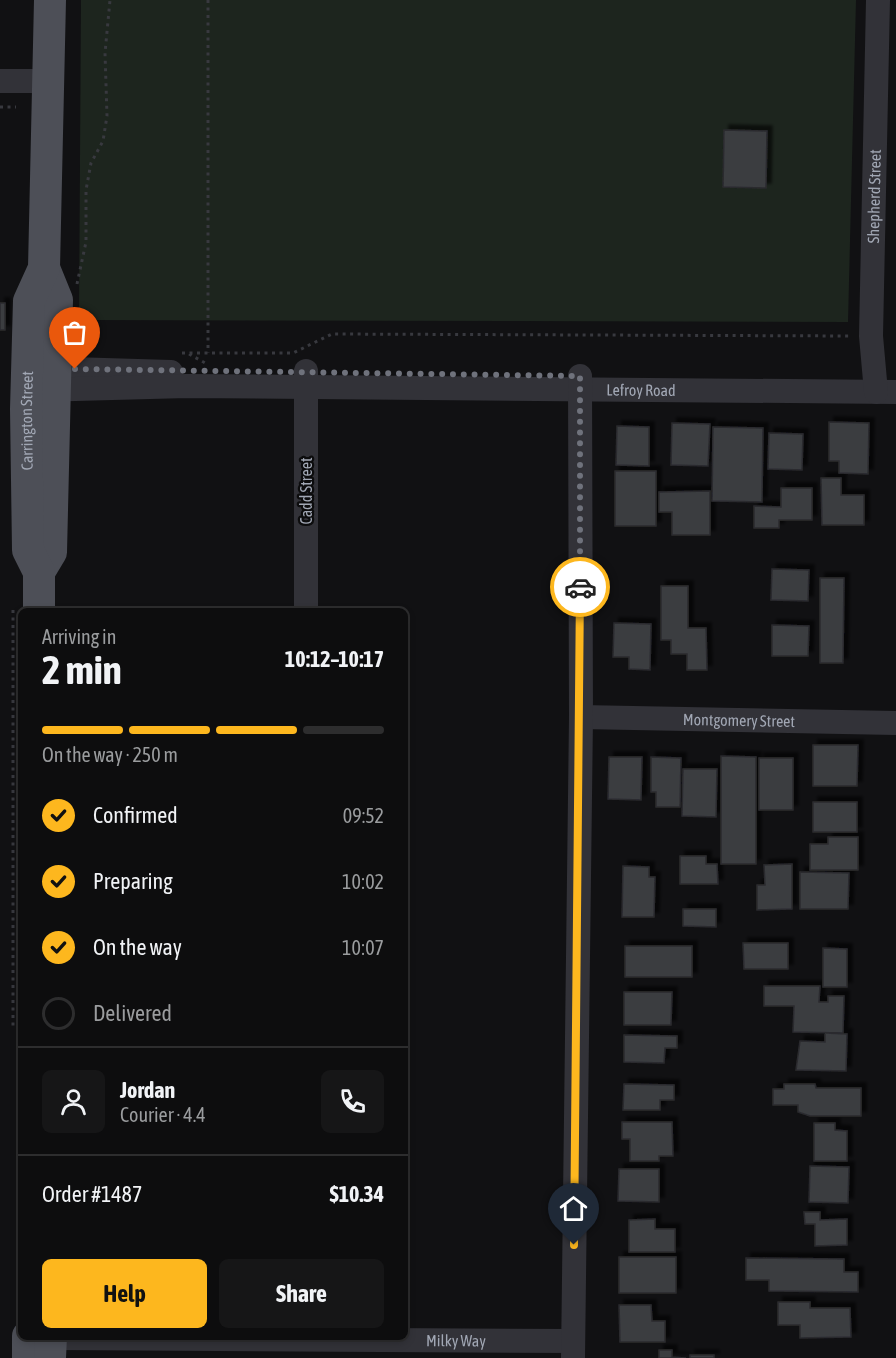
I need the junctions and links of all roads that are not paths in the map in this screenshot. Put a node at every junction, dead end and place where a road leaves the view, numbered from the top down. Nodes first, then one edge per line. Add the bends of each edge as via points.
1 (50, 0) edge
2 (878, 0) edge
3 (0, 81) edge
4 (50, 81) junction
5 (40, 379) junction
6 (306, 379) junction
7 (580, 383) junction
8 (886, 385) edge
9 (26, 607) edge
10 (306, 608) edge
11 (581, 717) junction
12 (896, 723) edge
13 (42, 1345) edge
14 (304, 1345) edge
15 (573, 1349) edge

1 - 4 main road, Carrington Street
2 - 8 street, Shepherd Street via 871,336
3 - 4 street
4 - 5 main road, Carrington Street via 44,268 57,300
5 - 6 street, Lefroy Road via 187,386
5 - 6 street, Lefroy Road via 214,362
5 - 9 main road, Carrington Street via 51,552
6 - 7 street, Lefroy Road
6 - 10 street, Cadd Street
7 - 8 street, Lefroy Road
7 - 11 street
11 - 12 street, Montgomery Street
11 - 15 street
13 - 14 street, Milky Way
14 - 15 street, Milky Way

